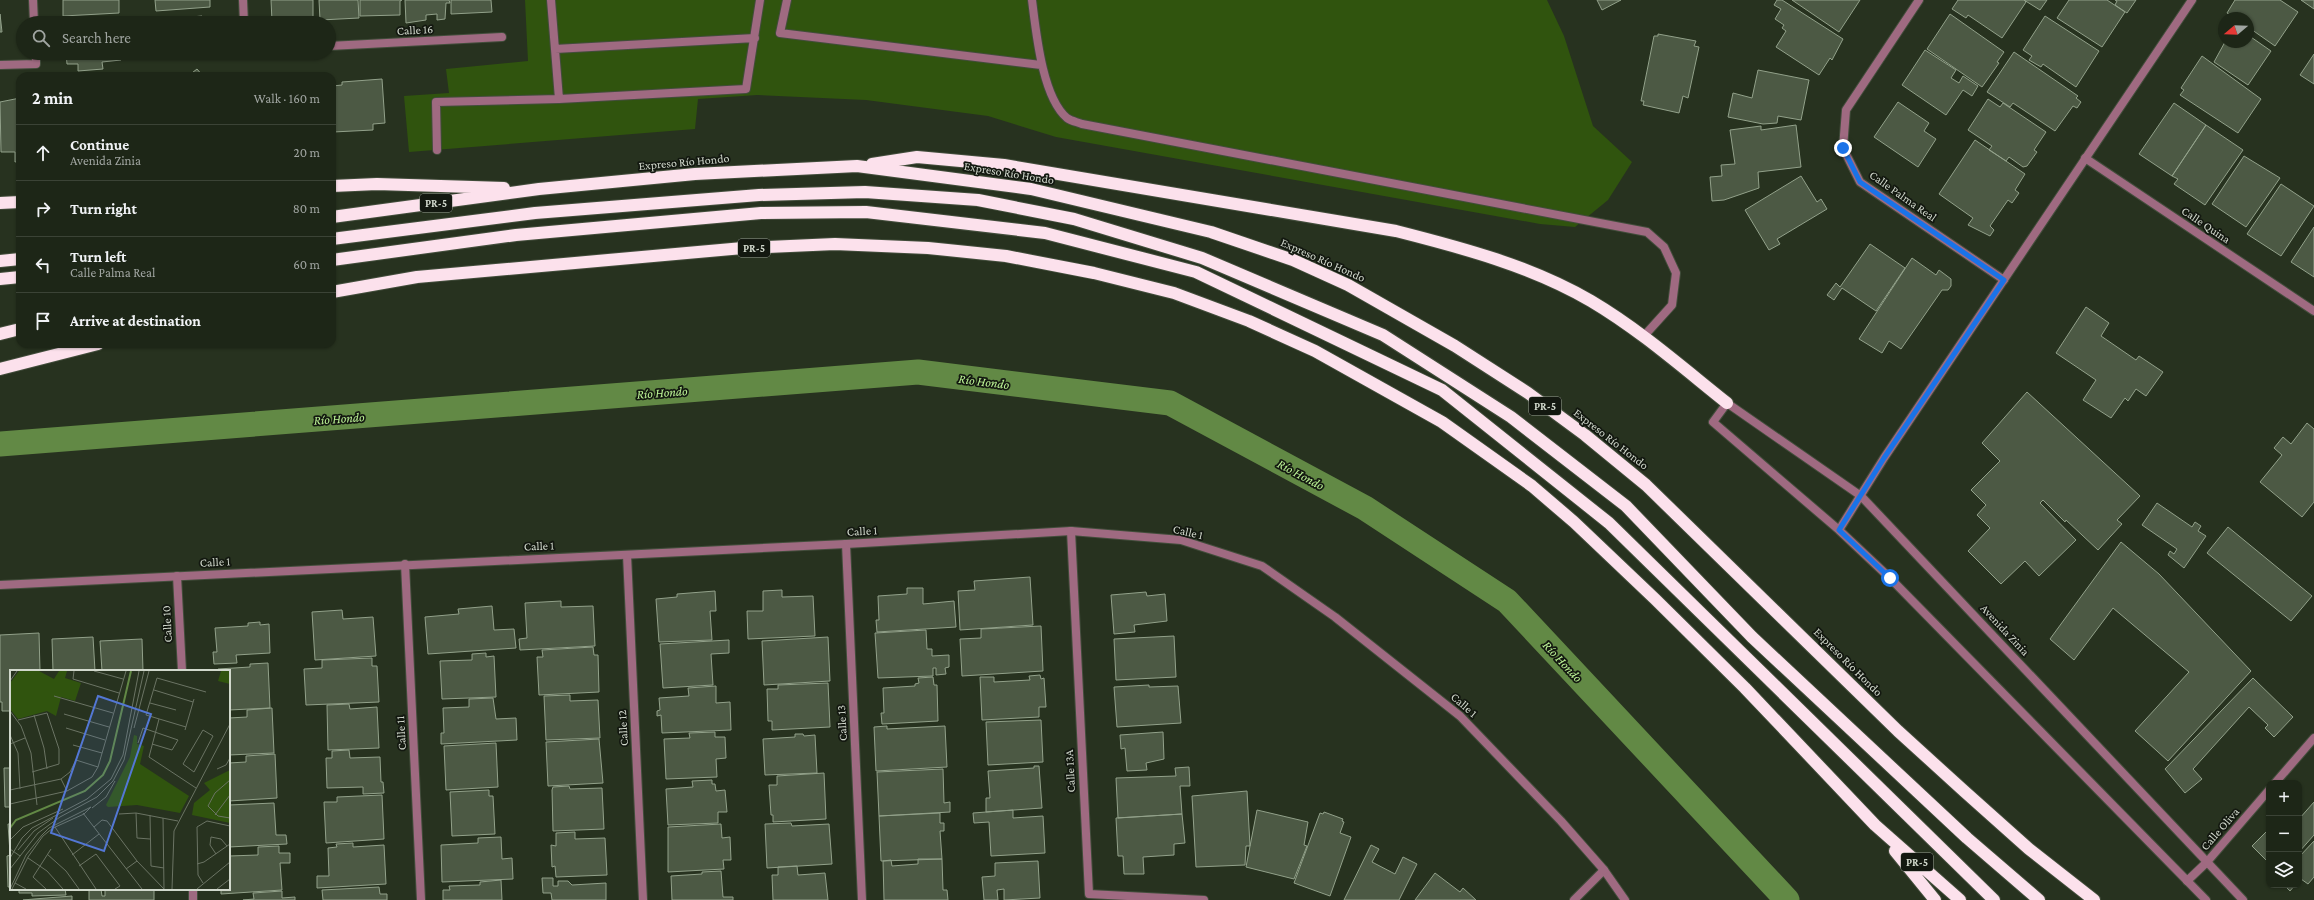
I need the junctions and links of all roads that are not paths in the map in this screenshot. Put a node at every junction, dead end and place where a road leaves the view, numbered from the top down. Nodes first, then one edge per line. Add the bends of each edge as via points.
1 (33, 0) edge
2 (243, 0) edge
3 (551, 0) edge
4 (760, 0) edge
5 (787, 0) edge
6 (1032, 0) edge
7 (1919, 0) edge
8 (2192, 0) edge
9 (34, 16) edge
10 (244, 16) edge
11 (502, 37) dead end
12 (755, 38) junction
13 (336, 46) edge
14 (555, 49) junction
15 (36, 60) edge
16 (0, 65) edge
17 (1041, 65) junction
18 (559, 98) junction
19 (437, 150) dead end
20 (2085, 158) junction
21 (857, 166) junction
22 (336, 186) edge
23 (539, 189) junction
24 (16, 202) edge
25 (0, 203) edge
26 (336, 216) edge
27 (336, 239) edge
28 (16, 259) edge
29 (336, 259) edge
30 (0, 261) edge
31 (16, 277) edge
32 (0, 279) edge
33 (2004, 280) junction
34 (336, 291) edge
35 (2314, 311) edge
36 (16, 329) edge
37 (0, 334) edge
38 (1644, 336) junction
39 (82, 348) edge
40 (0, 369) edge
41 (1727, 404) junction
42 (1861, 496) junction
43 (1839, 530) junction
44 (1071, 531) junction
45 (846, 544) junction
46 (627, 555) junction
47 (404, 564) junction
48 (177, 576) junction
49 (0, 585) edge
50 (182, 670) edge
51 (2314, 738) edge
52 (2278, 780) edge
53 (2266, 793) edge
54 (1875, 825) junction
55 (2207, 862) junction
56 (1604, 870) junction
57 (2187, 881) junction
58 (2024, 888) junction
59 (421, 900) edge
60 (643, 900) edge
61 (862, 900) edge
62 (1204, 900) edge
63 (1574, 900) edge
64 (1625, 900) edge
65 (1935, 900) edge
66 (1960, 900) edge
67 (1994, 900) edge
68 (2035, 900) edge
69 (2039, 900) edge
70 (2094, 900) edge
71 (2206, 900) edge
72 (2243, 900) edge

1 - 9 street
2 - 10 street
3 - 14 street
4 - 12 street
5 - 17 street via 780,33
6 - 17 street
7 - 33 street, Calle Palma Real via 1846,110 1843,148 1860,182
8 - 20 street
11 - 13 street, Calle 16
12 - 14 street
12 - 18 street via 746,89
14 - 18 street
15 - 16 street via 36,64
17 - 38 street via 1060,109 1068,119 1082,124 1647,232 1664,248 1676,273 1672,305
18 - 19 street via 436,102
20 - 33 street
20 - 35 street, Calle Quina
21 - 23 highway, Expreso Río Hondo / PR-5 via 695,174
21 - 38 highway via 917,157 1004,165 1396,231 1487,255 1552,282 1590,301
21 - 70 highway, Expreso Río Hondo / PR-5 via 1031,189 1211,232 1293,260 1348,285 1456,346 1528,392 1646,485 1898,731 2029,849
22 - 23 highway via 377,184
23 - 26 highway, Expreso Río Hondo / PR-5
24 - 25 highway
27 - 58 highway via 535,214 759,195 865,192 978,200 1074,219 1202,258 1383,335 1511,417 1626,506 1752,637
28 - 30 highway
29 - 67 highway via 516,235 761,214 866,212 1045,233 1196,272 1442,390 1609,522
31 - 32 highway
33 - 42 street
34 - 54 highway, PR-5 via 417,277 743,248 835,244 928,248 1006,256 1094,273 1174,293 1249,321 1315,351 1442,422 1532,486 1655,599 1745,688
36 - 37 highway
38 - 41 highway
39 - 40 highway
41 - 42 street, Avenida Zinia
41 - 43 street via 1713,422
42 - 43 street
42 - 55 street, Avenida Zinia
43 - 57 street via 1890,578
44 - 45 street, Calle 1
44 - 56 street, Calle 1 via 1181,540 1262,566 1334,617 1460,716 1561,821
44 - 62 street, Calle 13A via 1088,894
45 - 46 street, Calle 1
45 - 61 street, Calle 13
46 - 47 street, Calle 1
46 - 60 street, Calle 12
47 - 48 street, Calle 1
47 - 59 street, Calle 11
48 - 49 street, Calle 1
48 - 50 street, Calle 10
51 - 52 street
53 - 55 street, Calle Oliva
54 - 65 highway
54 - 66 highway, PR-5
55 - 57 street, Calle Oliva
55 - 72 street, Avenida Zinia
56 - 63 street
56 - 64 street, Calle 1
57 - 71 street
58 - 68 highway
58 - 69 highway

